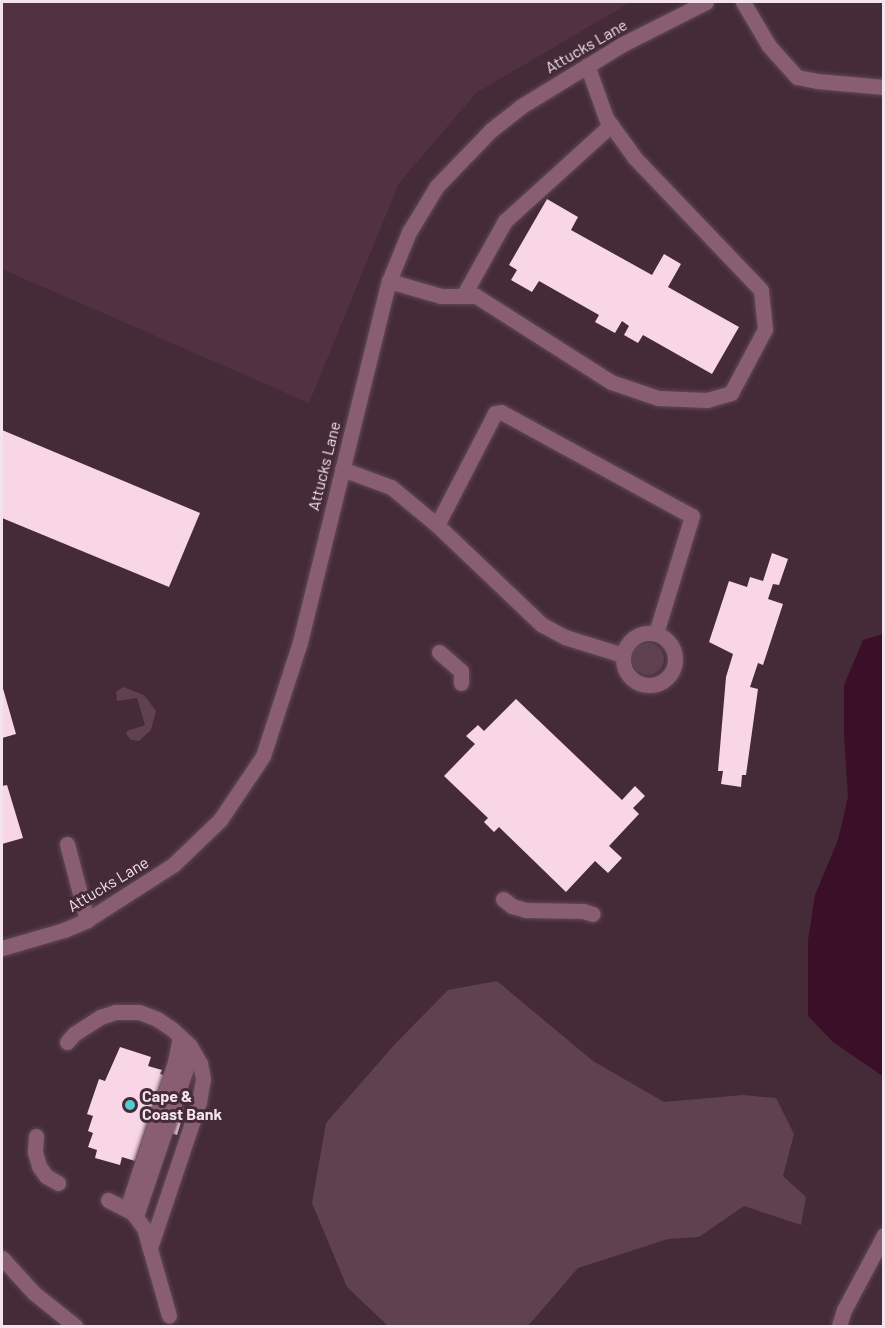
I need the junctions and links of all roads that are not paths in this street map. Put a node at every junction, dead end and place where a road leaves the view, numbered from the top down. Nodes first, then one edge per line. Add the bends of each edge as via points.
1 (706, 2) edge
2 (743, 2) edge
3 (586, 66) junction
4 (884, 87) edge
5 (610, 125) junction
6 (389, 281) junction
7 (463, 296) junction
8 (342, 469) junction
9 (437, 525) junction
10 (656, 633) junction
11 (439, 652) dead end
12 (623, 655) junction
13 (461, 683) dead end
14 (67, 844) dead end
15 (503, 899) dead end
16 (593, 914) dead end
17 (87, 920) junction
18 (2, 948) edge
19 (67, 1042) dead end
20 (186, 1042) junction
21 (36, 1136) dead end
22 (58, 1183) dead end
23 (108, 1200) dead end
24 (131, 1212) junction
25 (145, 1231) junction
26 (884, 1235) edge
27 (150, 1248) junction
28 (2, 1258) edge
29 (169, 1323) edge
30 (75, 1326) edge
31 (839, 1326) edge

1 - 3 street, Attucks Lane
2 - 4 street via 769,46 797,77
3 - 5 street
3 - 6 street, Attucks Lane via 520,107 453,168 409,232
5 - 7 street via 505,221
5 - 7 street via 635,158 761,290 765,329 731,393 707,400 658,398 611,382 476,296
6 - 7 street via 441,296
6 - 8 street, Attucks Lane
8 - 9 street via 391,487
8 - 17 street, Attucks Lane via 300,642 263,756 240,793 201,841 142,887
9 - 10 street via 492,416 501,412 692,516
9 - 12 street via 542,624 565,637
10 - 12 street via 637,635
10 - 12 street via 668,641 675,657 664,680 647,685 631,679
11 - 13 street via 461,671
14 - 17 street
15 - 16 street via 526,910
17 - 18 street, Attucks Lane
19 - 20 street via 93,1020 128,1011 157,1019
20 - 24 street via 176,1062
20 - 25 street via 197,1066 192,1093
20 - 27 street via 202,1072 199,1102
21 - 22 street via 39,1166
23 - 24 street
24 - 25 street
25 - 27 street
26 - 31 street via 848,1300
27 - 29 street
28 - 30 street via 34,1293

